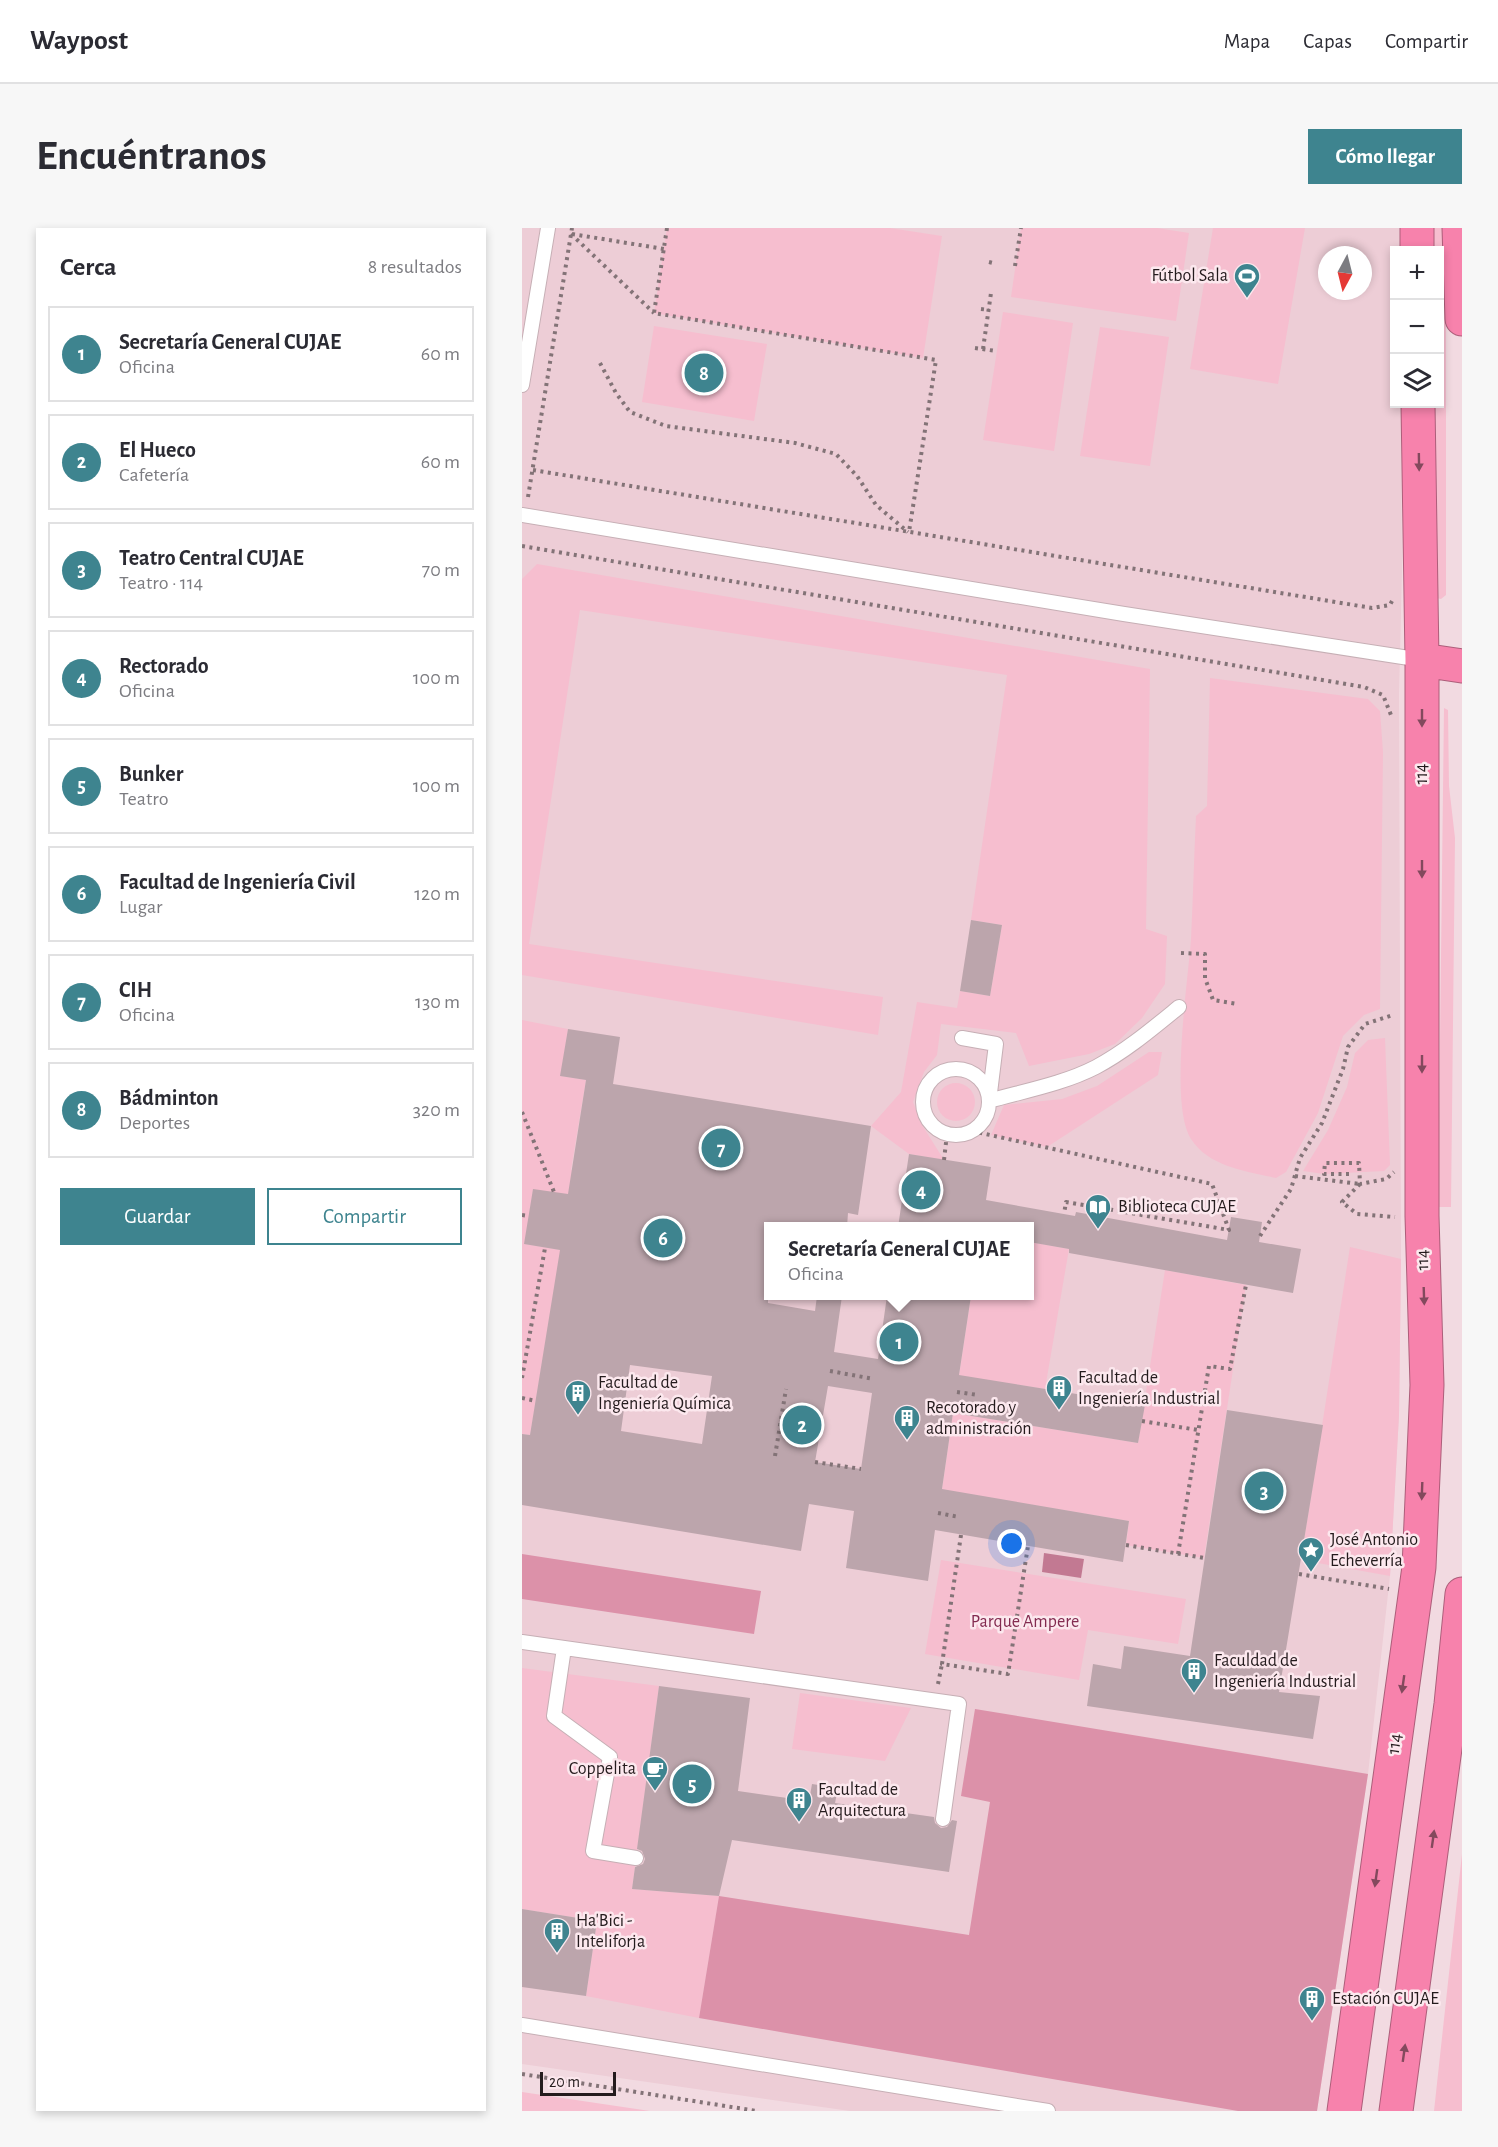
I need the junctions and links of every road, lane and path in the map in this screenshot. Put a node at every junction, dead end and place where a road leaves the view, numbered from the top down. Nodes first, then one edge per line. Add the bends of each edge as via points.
1 (548, 228) edge
2 (668, 228) edge
3 (1021, 228) edge
4 (1418, 228) edge
5 (1459, 228) edge
6 (571, 231) edge
7 (1417, 246) edge
8 (664, 249) junction
9 (1015, 266) dead end
10 (991, 293) dead end
11 (981, 309) dead end
12 (989, 310) junction
13 (654, 314) junction
14 (1462, 319) edge
15 (975, 348) dead end
16 (983, 349) junction
17 (996, 351) dead end
18 (600, 363) dead end
19 (522, 385) edge
20 (1418, 408) edge
21 (533, 470) junction
22 (524, 515) edge
23 (909, 532) junction
24 (522, 546) edge
25 (1397, 592) dead end
26 (1422, 660) junction
27 (1462, 666) edge
28 (1391, 722) dead end
29 (1181, 953) dead end
30 (1393, 1003) dead end
31 (1238, 1004) dead end
32 (1179, 1007) dead end
33 (1393, 1015) junction
34 (1394, 1027) dead end
35 (962, 1038) dead end
36 (989, 1101) junction
37 (522, 1112) edge
38 (972, 1131) junction
39 (947, 1134) junction
40 (944, 1160) dead end
41 (1401, 1166) dead end
42 (1349, 1174) dead end
43 (1295, 1176) junction
44 (1360, 1184) junction
45 (554, 1192) dead end
46 (1064, 1214) dead end
47 (522, 1215) edge
48 (529, 1216) dead end
49 (1401, 1218) dead end
50 (1260, 1236) dead end
51 (544, 1248) dead end
52 (1246, 1285) dead end
53 (830, 1371) dead end
54 (522, 1378) edge
55 (874, 1378) dead end
56 (786, 1389) dead end
57 (957, 1392) dead end
58 (978, 1395) dead end
59 (522, 1398) edge
60 (536, 1401) dead end
61 (1142, 1421) dead end
62 (1198, 1430) junction
63 (775, 1456) dead end
64 (815, 1462) dead end
65 (861, 1469) dead end
66 (938, 1513) dead end
67 (959, 1517) dead end
68 (961, 1535) dead end
69 (1126, 1545) dead end
70 (1028, 1546) dead end
71 (1178, 1554) junction
72 (1204, 1558) dead end
73 (1299, 1574) dead end
74 (1416, 1594) junction
75 (1462, 1594) edge
76 (522, 1642) edge
77 (564, 1648) junction
78 (943, 1819) dead end
79 (636, 1858) dead end
80 (522, 2025) edge
81 (522, 2074) edge
82 (757, 2111) edge
83 (1048, 2111) edge
84 (1344, 2111) edge
85 (1396, 2111) edge

1 - 19 lane
2 - 8 path
3 - 9 path
4 - 7 highway
5 - 14 highway
6 - 8 path
6 - 13 path
6 - 21 path
8 - 13 path
10 - 12 path
11 - 12 path
12 - 16 path
13 - 23 path via 936,360
15 - 16 path
16 - 17 path
18 - 23 path via 630,412 666,426 795,443 836,454 876,505
20 -> 26 highway, 114
21 - 22 path
21 - 23 path
22 - 26 lane
23 - 25 path via 1372,608 1390,605
24 - 28 path via 1364,687 1383,695
26 - 27 highway
26 -> 74 highway, 114 via 1422,1216 1427,1385
29 - 31 path via 1205,954 1205,978 1213,1000
30 - 33 path
32 - 36 lane via 1139,1040 1094,1068
33 - 34 path
33 - 43 path via 1365,1023 1348,1047 1322,1123 1300,1158
35 - 36 lane via 996,1044
36 - 38 lane via 985,1118
36 - 39 lane via 986,1090 972,1074 950,1070 939,1074 925,1090 923,1101 929,1122
37 - 45 path
38 - 39 lane
38 - 46 path via 1212,1184 1229,1230 1066,1202
39 - 40 path
41 - 44 path via 1386,1179
42 - 44 path via 1324,1174 1325,1163 1359,1163
43 - 44 path
43 - 50 path via 1292,1189
44 - 49 path via 1342,1202 1357,1214
47 - 48 path
51 - 54 path
52 - 62 path via 1230,1369 1209,1366
53 - 55 path
56 - 63 path
57 - 58 path
59 - 60 path
61 - 62 path
62 - 71 path
64 - 65 path
66 - 67 path
68 - 70 path via 942,1664 1008,1674
69 - 71 path
71 - 72 path
73 - 74 path
74 -> 84 highway, 114
85 -> 75 highway via 1451,1704
76 - 77 lane
77 - 78 lane via 959,1704
77 - 79 lane via 554,1716 610,1757 593,1851
80 - 83 lane
81 - 82 path

